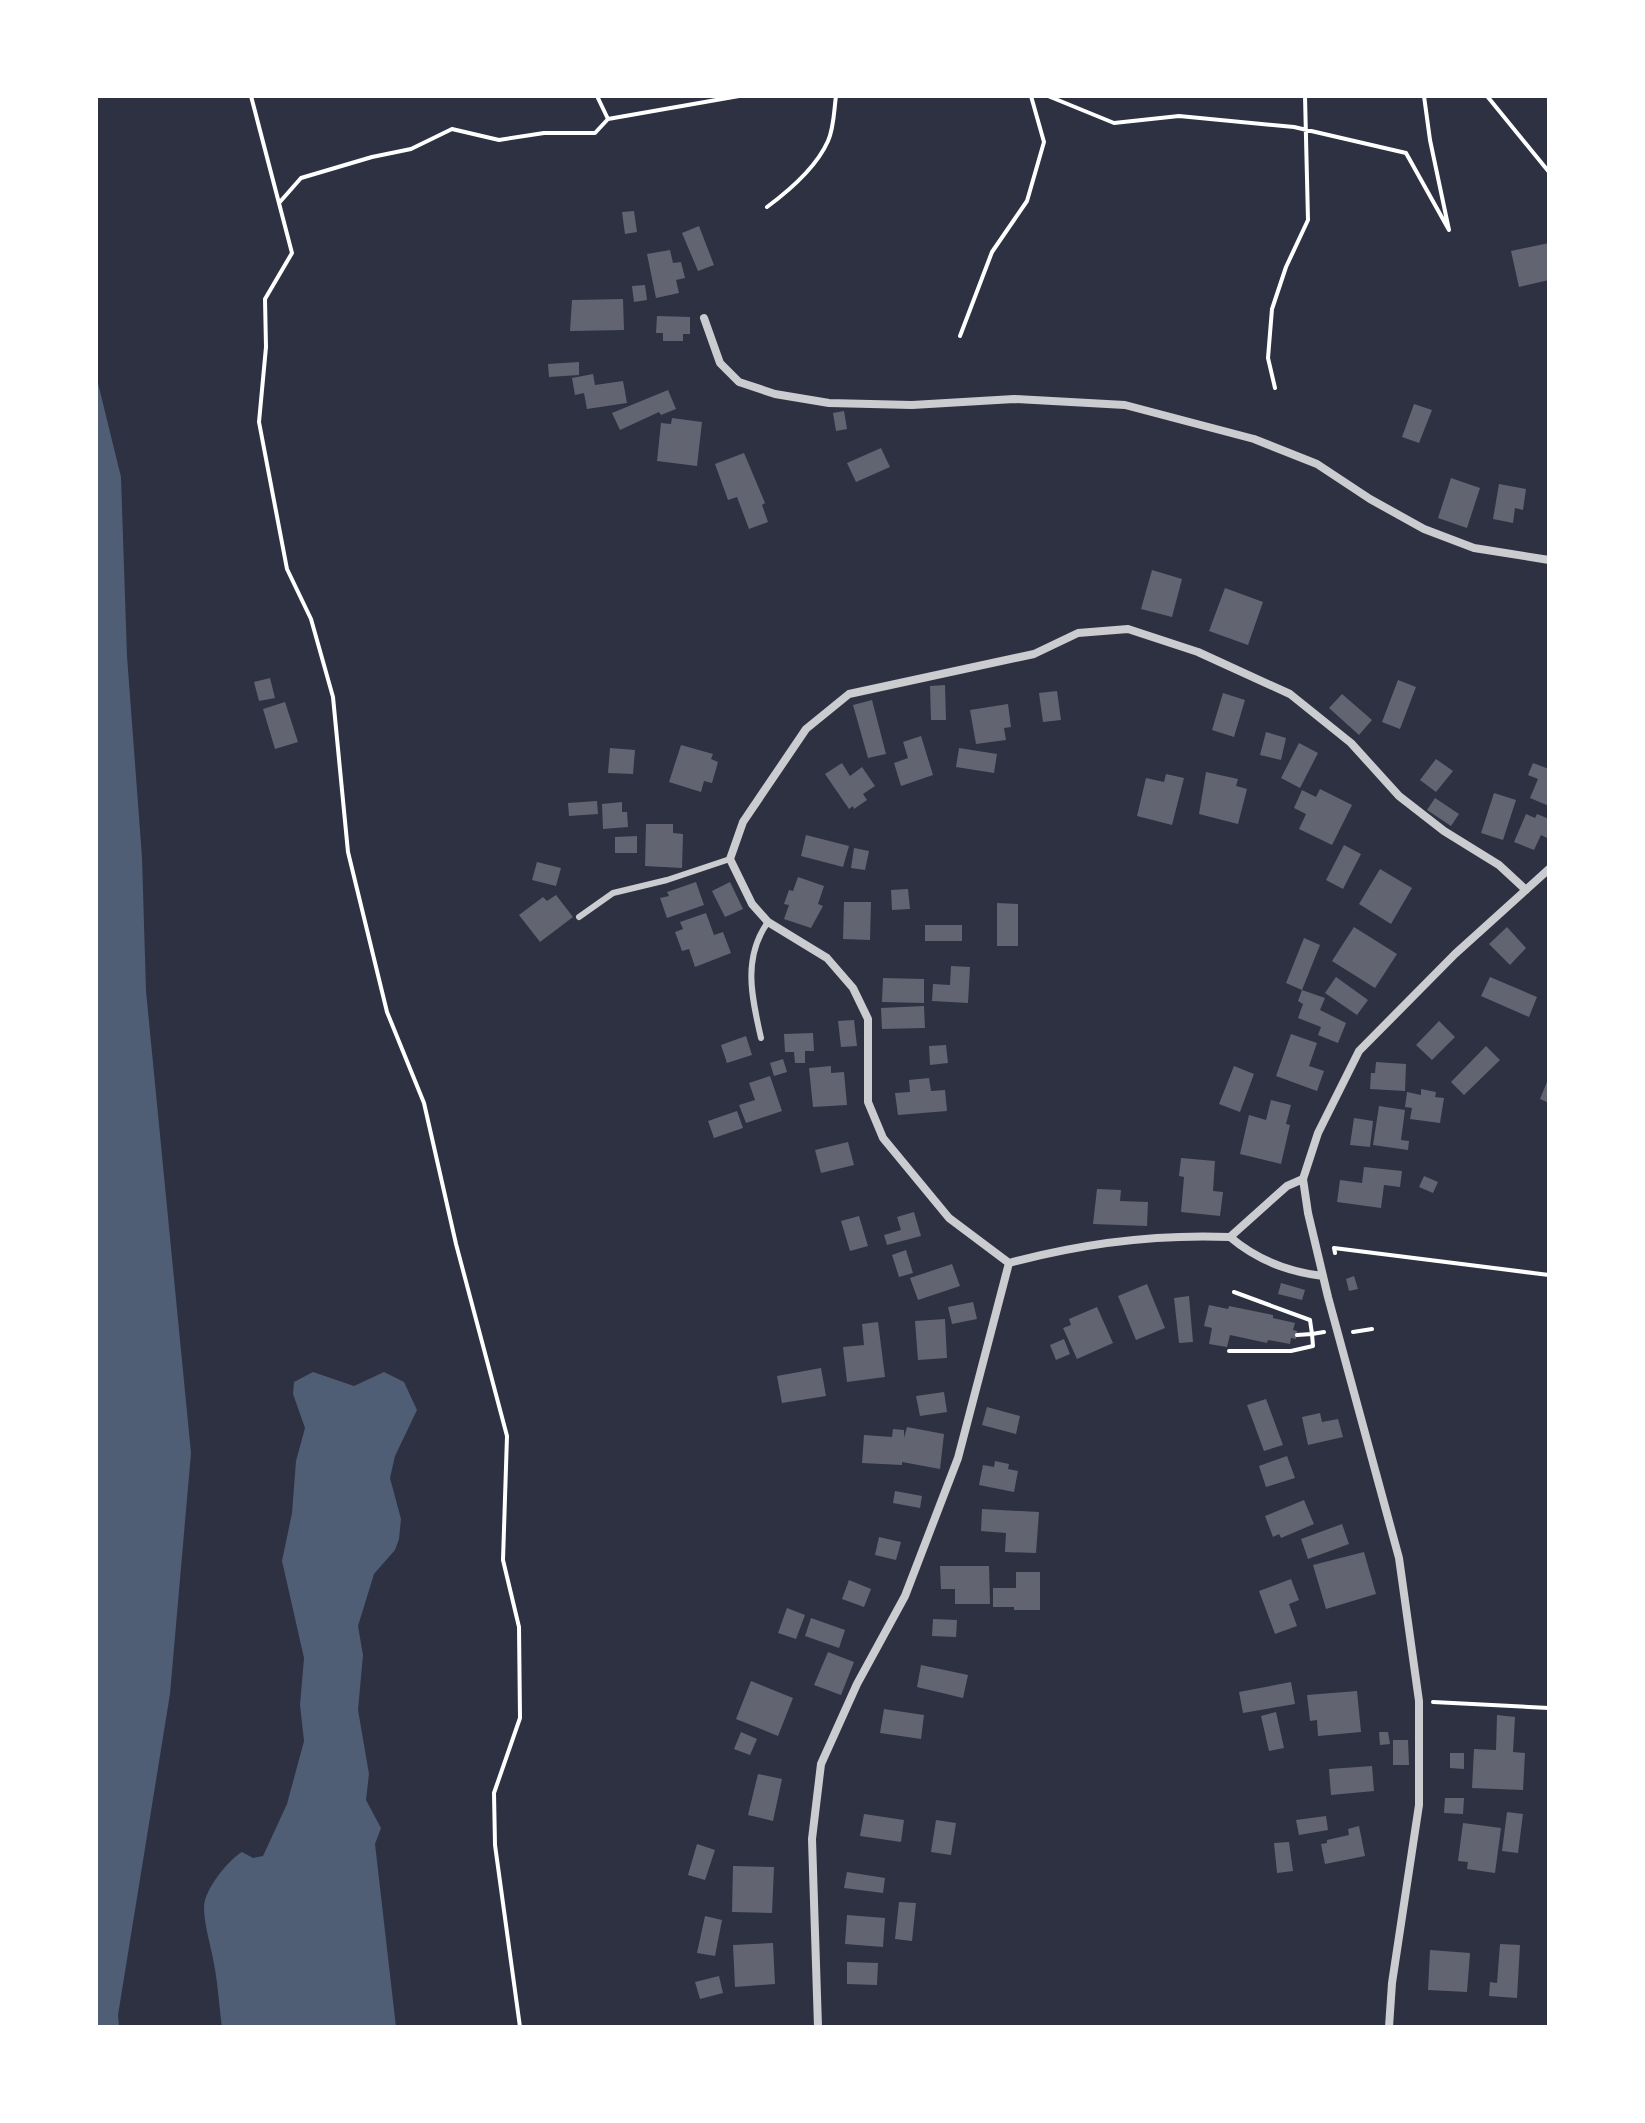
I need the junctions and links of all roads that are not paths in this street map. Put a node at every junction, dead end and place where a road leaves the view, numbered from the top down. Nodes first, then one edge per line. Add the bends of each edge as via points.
1 (704, 318) dead end
2 (1549, 560) edge
3 (730, 859) junction
4 (1549, 869) edge
5 (1526, 890) junction
6 (579, 917) dead end
7 (768, 922) junction
8 (761, 1038) dead end
9 (1303, 1179) junction
10 (1230, 1237) junction
11 (1009, 1263) junction
12 (1323, 1276) junction
13 (818, 2027) edge
14 (1389, 2027) edge

1 - 2 street via 720,363 739,382 775,394 829,403 1014,399 1125,405 1254,439 1317,464 1424,529 1474,548
3 - 5 street via 743,822 806,729 849,694 1034,654 1078,633 1128,629 1198,652 1290,694 1351,743 1399,796 1499,865
3 - 6 lane via 613,893
3 - 7 street via 752,904
4 - 5 street
5 - 9 street via 1359,1051 1318,1133
7 - 8 lane via 758,936 750,972
7 - 11 street via 827,958 853,988 868,1019 868,1102 883,1138 949,1218
9 - 10 street via 1287,1186
9 - 12 street
10 - 11 street via 1177,1235 1067,1247
10 - 12 street via 1246,1251 1296,1273
11 - 13 street via 958,1458 905,1596 821,1764 812,1839
12 - 14 street via 1399,1558 1419,1701 1419,1805

